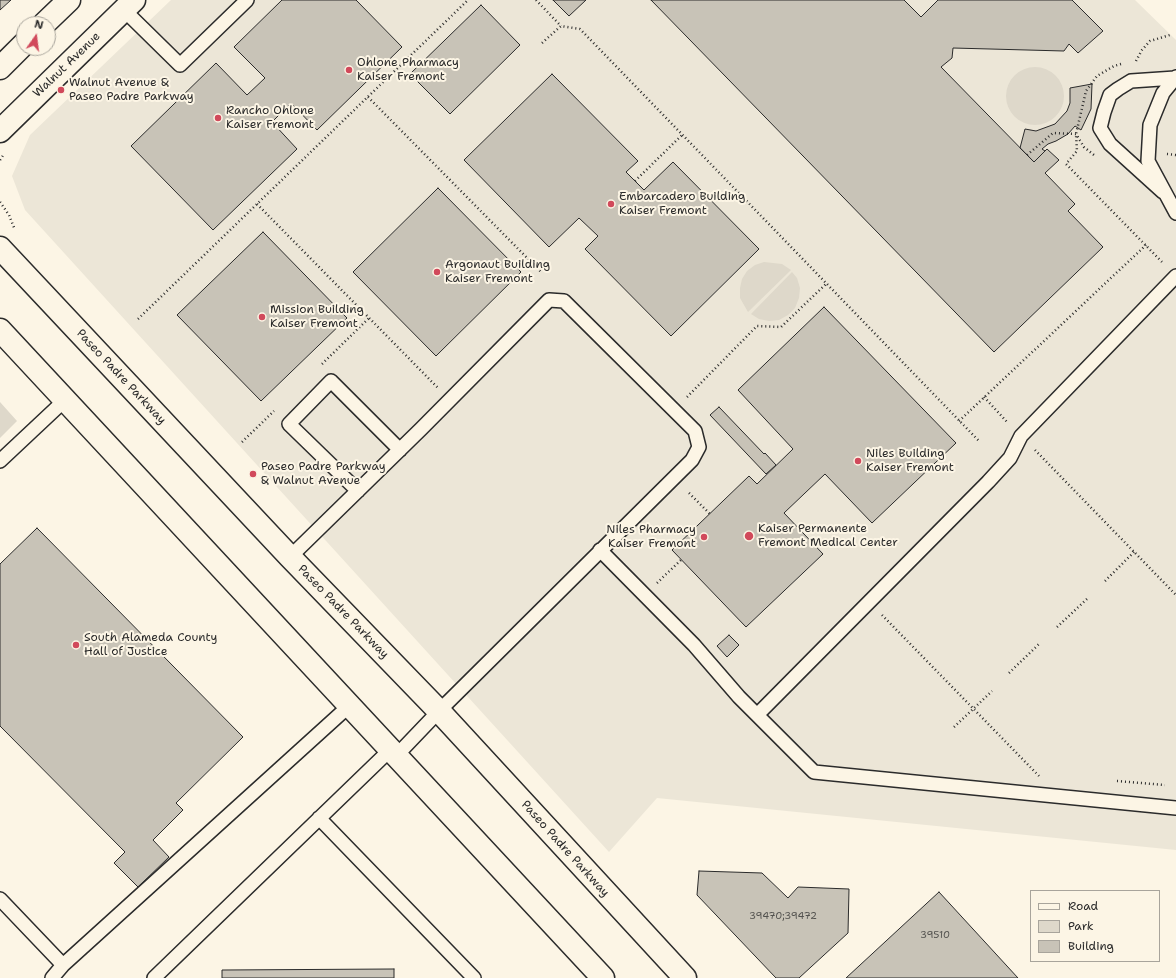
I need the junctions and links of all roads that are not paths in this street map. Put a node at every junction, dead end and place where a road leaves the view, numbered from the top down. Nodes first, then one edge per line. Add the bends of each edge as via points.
1 (69, 0) edge
2 (248, 0) edge
3 (129, 5) edge
4 (52, 16) edge
5 (16, 52) edge
6 (0, 68) edge
7 (1175, 78) edge
8 (0, 131) edge
9 (1164, 192) junction
10 (1176, 213) edge
11 (0, 248) edge
12 (1176, 276) edge
13 (0, 330) edge
14 (65, 400) junction
15 (400, 450) junction
16 (0, 460) edge
17 (358, 491) junction
18 (600, 550) junction
19 (290, 557) junction
20 (349, 706) junction
21 (439, 711) junction
22 (757, 715) junction
23 (393, 753) junction
24 (1176, 808) edge
25 (319, 818) junction
26 (0, 899) edge
27 (63, 965) junction
28 (52, 978) edge
29 (154, 978) edge
30 (474, 978) edge
31 (603, 978) edge
32 (684, 978) edge

1 - 4 main road
2 - 3 lane via 180,65
3 - 8 main road, Walnut Avenue
5 - 6 main road
7 - 9 lane via 1163,93 1150,125 1148,161
7 - 9 lane via 1131,81 1118,89 1110,95 1100,128 1110,144
9 - 10 lane
11 - 19 main road, Paseo Padre Parkway
12 - 22 lane via 1021,436 1010,458 988,482
13 - 14 main road
14 - 16 lane
14 - 20 main road
15 - 17 lane
15 - 17 lane via 331,381 289,424
15 - 18 lane via 549,300 564,301 695,431 700,447 688,464
17 - 19 lane
18 - 21 lane
18 - 22 lane via 694,645
19 - 21 main road, Paseo Padre Parkway
20 - 23 main road
20 - 27 lane
21 - 23 lane
21 - 32 main road, Paseo Padre Parkway
22 - 24 lane via 814,772
23 - 25 lane
23 - 31 main road
25 - 29 lane
25 - 30 lane
26 - 27 lane
27 - 28 lane

